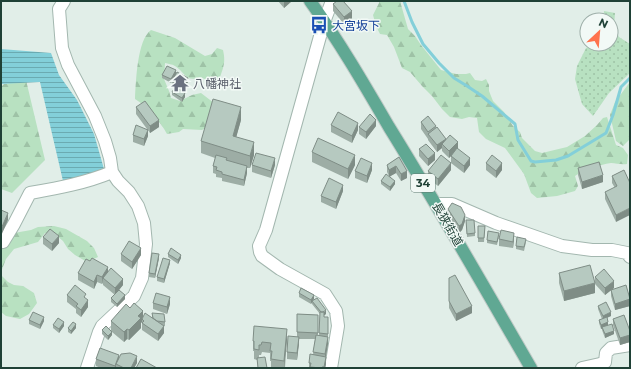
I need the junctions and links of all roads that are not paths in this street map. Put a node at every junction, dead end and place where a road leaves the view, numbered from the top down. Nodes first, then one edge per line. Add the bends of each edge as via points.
1 (64, 1) edge
2 (310, 1) edge
3 (332, 1) edge
4 (324, 22) junction
5 (112, 172) junction
6 (437, 204) junction
7 (3, 242) dead end
8 (630, 257) edge
9 (630, 345) edge
10 (87, 368) edge
11 (331, 368) edge
12 (531, 368) edge
13 (582, 368) edge

1 - 5 street via 59,9 62,48 68,65 95,116 105,141
2 - 4 main road, 長狭街道 / 34
3 - 4 street
4 - 6 main road, 長狭街道 / 34
4 - 11 street via 260,252 280,269 325,294 336,311 338,326
5 - 7 street via 86,182 30,193
5 - 10 street via 138,206 144,223 146,244 142,278 134,296 98,332
6 - 8 street via 452,204 529,236 562,246 612,250 627,253
6 - 12 main road, 長狭街道 / 34
9 - 13 street via 611,348 606,353 606,362

